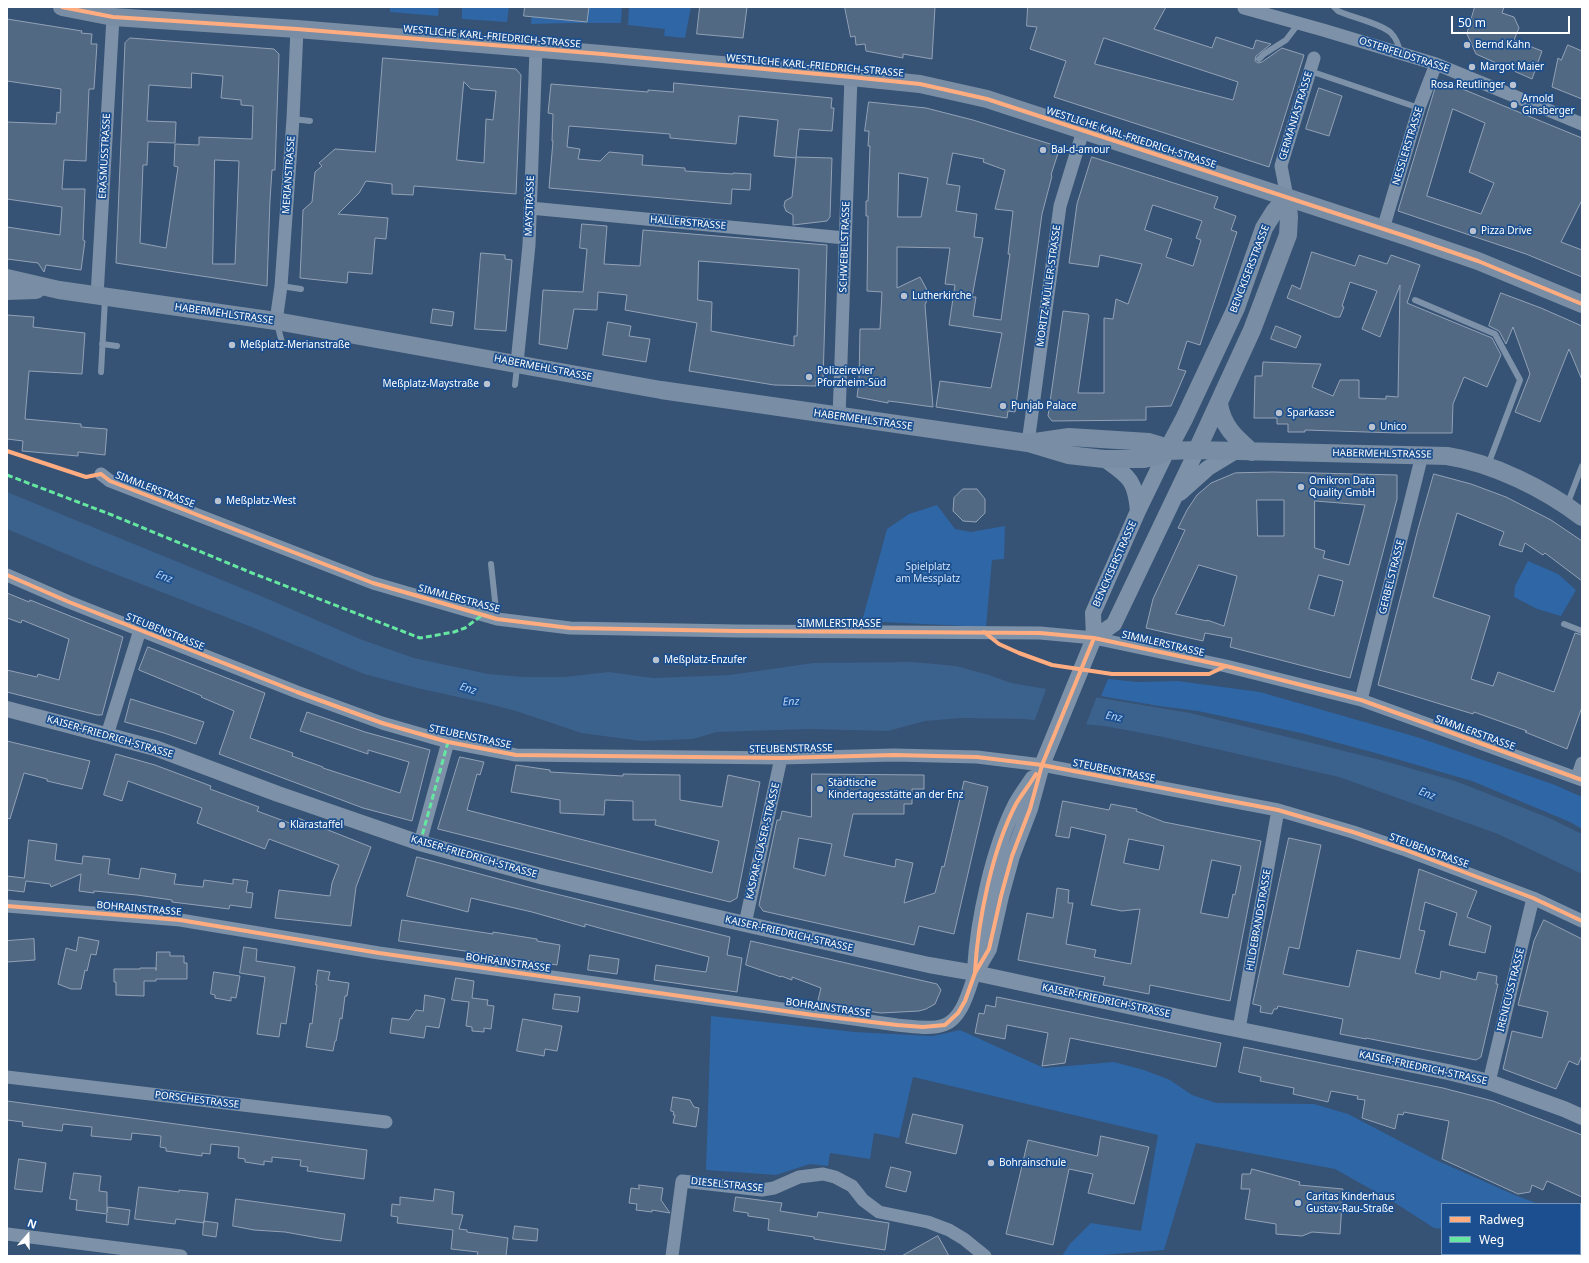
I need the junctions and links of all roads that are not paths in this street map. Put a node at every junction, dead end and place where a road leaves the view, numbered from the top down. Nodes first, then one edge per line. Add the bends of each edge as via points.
1 (62, 7) edge
2 (1334, 7) edge
3 (1244, 8) dead end
4 (113, 17) junction
5 (1299, 23) junction
6 (297, 29) junction
7 (536, 48) junction
8 (1400, 53) junction
9 (1259, 59) dead end
10 (1312, 64) joint
11 (1436, 64) junction
12 (851, 77) junction
13 (1419, 108) junction
14 (293, 120) junction
15 (310, 121) dead end
16 (1582, 124) edge
17 (1082, 130) junction
18 (1287, 197) junction
19 (530, 208) junction
20 (1384, 229) junction
21 (845, 238) junction
22 (7, 278) edge
23 (281, 286) junction
24 (301, 289) dead end
25 (59, 290) junction
26 (7, 291) edge
27 (101, 296) junction
28 (1415, 300) dead end
29 (1582, 304) edge
30 (276, 321) junction
31 (282, 343) dead end
32 (102, 344) junction
33 (117, 346) dead end
34 (517, 364) junction
35 (101, 372) dead end
36 (515, 385) dead end
37 (1219, 404) junction
38 (840, 416) junction
39 (1028, 443) junction
40 (1197, 450) junction
41 (1167, 451) junction
42 (1244, 451) junction
43 (1422, 455) junction
44 (1104, 459) junction
45 (1488, 466) junction
46 (1582, 466) edge
47 (101, 474) dead end
48 (1173, 500) junction
49 (1567, 506) junction
50 (1138, 511) junction
51 (1582, 517) edge
52 (491, 564) dead end
53 (7, 575) edge
54 (497, 619) junction
55 (1564, 624) dead end
56 (140, 630) junction
57 (1582, 631) edge
58 (1094, 638) junction
59 (1361, 700) junction
60 (7, 709) edge
61 (107, 735) junction
62 (448, 742) junction
63 (782, 758) junction
64 (1582, 763) edge
65 (1042, 765) junction
66 (1579, 779) edge
67 (1278, 810) junction
68 (420, 843) junction
69 (1533, 898) junction
70 (7, 906) edge
71 (1582, 921) edge
72 (745, 924) junction
73 (975, 972) junction
74 (1239, 1029) junction
75 (7, 1077) edge
76 (1489, 1082) junction
77 (1582, 1117) edge
78 (386, 1122) dead end
79 (7, 1234) edge
80 (181, 1256) edge
81 (672, 1256) edge
82 (985, 1256) edge

1 - 4 main road, WESTLICHE KARL-FRIEDRICH-STRASSE
2 - 8 lane via 1338,12 1391,33 1398,43
3 - 5 street, OSTERFELDSTRASSE
4 - 6 main road, WESTLICHE KARL-FRIEDRICH-STRASSE
4 - 27 street, ERASMUSSTRASSE
5 - 8 street, OSTERFELDSTRASSE via 1369,46
5 - 9 lane via 1286,40
6 - 7 main road, WESTLICHE KARL-FRIEDRICH-STRASSE
6 - 14 street, MERIANSTRASSE
7 - 12 main road, WESTLICHE KARL-FRIEDRICH-STRASSE
7 - 19 street, MAYSTRASSE
8 - 11 street, OSTERFELDSTRASSE
10 - 13 lane
10 - 18 street, GERMANIASTRASSE via 1282,160
11 - 13 street, NESSLERSTRASSE
11 - 16 street, OSTERFELDSTRASSE
12 - 17 main road, WESTLICHE KARL-FRIEDRICH-STRASSE via 920,84 987,99
12 - 21 street, SCHWEBELSTRASSE
13 - 20 street, NESSLERSTRASSE
14 - 15 lane
14 - 23 street, MERIANSTRASSE
17 - 18 main road, WESTLICHE KARL-FRIEDRICH-STRASSE
17 - 39 street, MORITZ-MÜLLER-STRASSE via 1060,206
18 - 20 main road, WESTLICHE KARL-FRIEDRICH-STRASSE
18 - 37 main road via 1288,235 1252,330
18 - 41 main road, BENCKISERSTRASSE via 1264,228 1236,308
19 - 21 street, HALLERSTRASSE
19 - 34 street, MAYSTRASSE via 527,271
20 - 29 main road, WESTLICHE KARL-FRIEDRICH-STRASSE via 1478,261
21 - 38 street, SCHWEBELSTRASSE
22 - 25 main road, HABERMEHLSTRASSE
23 - 24 lane
23 - 30 street, MERIANSTRASSE
25 - 26 main road, HABERMEHLSTRASSE
25 - 27 main road, HABERMEHLSTRASSE
27 - 30 main road, HABERMEHLSTRASSE
27 - 32 lane
28 - 45 lane via 1496,334 1520,380
30 - 31 lane
30 - 34 main road, HABERMEHLSTRASSE
32 - 33 lane
32 - 35 lane
34 - 36 lane
34 - 38 main road, HABERMEHLSTRASSE via 661,390
37 - 40 main road
37 - 42 main road via 1225,424
38 - 39 main road, HABERMEHLSTRASSE
39 - 41 main road, HABERMEHLSTRASSE via 1069,437 1148,442
39 - 44 main road, HABERMEHLSTRASSE via 1068,455
40 - 41 main road, HABERMEHLSTRASSE
40 - 42 main road, HABERMEHLSTRASSE
40 - 48 street
41 - 44 main road, HABERMEHLSTRASSE via 1144,459
41 - 50 street, BENCKISERSTRASSE
42 - 43 main road, HABERMEHLSTRASSE
42 - 48 street via 1208,468
43 - 45 main road, HABERMEHLSTRASSE via 1467,459
43 - 59 street, GERBELSTRASSE
44 - 50 street via 1131,480
45 - 49 main road, HABERMEHLSTRASSE
46 - 49 lane
47 - 54 street, SIMMLERSTRASSE via 110,481 373,583
48 - 58 street via 1114,624
49 - 51 main road, HABERMEHLSTRASSE
50 - 58 street, BENCKISERSTRASSE via 1093,613
52 - 54 lane
53 - 56 street, STEUBENSTRASSE
54 - 58 street, SIMMLERSTRASSE via 570,628 1040,633
55 - 57 lane
56 - 61 street, STEUBENSTRASSE
56 - 62 street, STEUBENSTRASSE via 382,723
58 - 59 street, SIMMLERSTRASSE via 1226,666
58 - 65 street
59 - 66 street, SIMMLERSTRASSE
60 - 61 street, KAISER-FRIEDRICH-STRASSE
61 - 68 street, KAISER-FRIEDRICH-STRASSE via 155,748
62 - 63 street, STEUBENSTRASSE via 516,755
62 - 68 street, STEUBENSTRASSE
63 - 65 street, STEUBENSTRASSE via 947,756
63 - 72 street, KASPAR-GLASER-STRASSE
64 - 66 street
65 - 67 street, STEUBENSTRASSE
65 - 73 street via 1016,804 1003,836 978,928
67 - 69 street, STEUBENSTRASSE via 1367,837
67 - 74 street, HILDEBRANDSTRASSE
68 - 72 street, KAISER-FRIEDRICH-STRASSE via 544,878
69 - 71 street, STEUBENSTRASSE
69 - 76 street, IRENICUSSTRASSE
70 - 73 street, BOHRAINSTRASSE via 180,920 379,954 923,1027 945,1025 958,1013 965,1002
72 - 73 street, KAISER-FRIEDRICH-STRASSE via 921,963
73 - 74 street, KAISER-FRIEDRICH-STRASSE
74 - 76 street, KAISER-FRIEDRICH-STRASSE
75 - 78 street, PORSCHESTRASSE
76 - 77 street, KAISER-FRIEDRICH-STRASSE
79 - 80 street
81 - 82 street, DIESELSTRASSE via 682,1180 762,1190 774,1188 799,1176 823,1174 843,1180 852,1186 863,1200 879,1212 928,1222 949,1230

